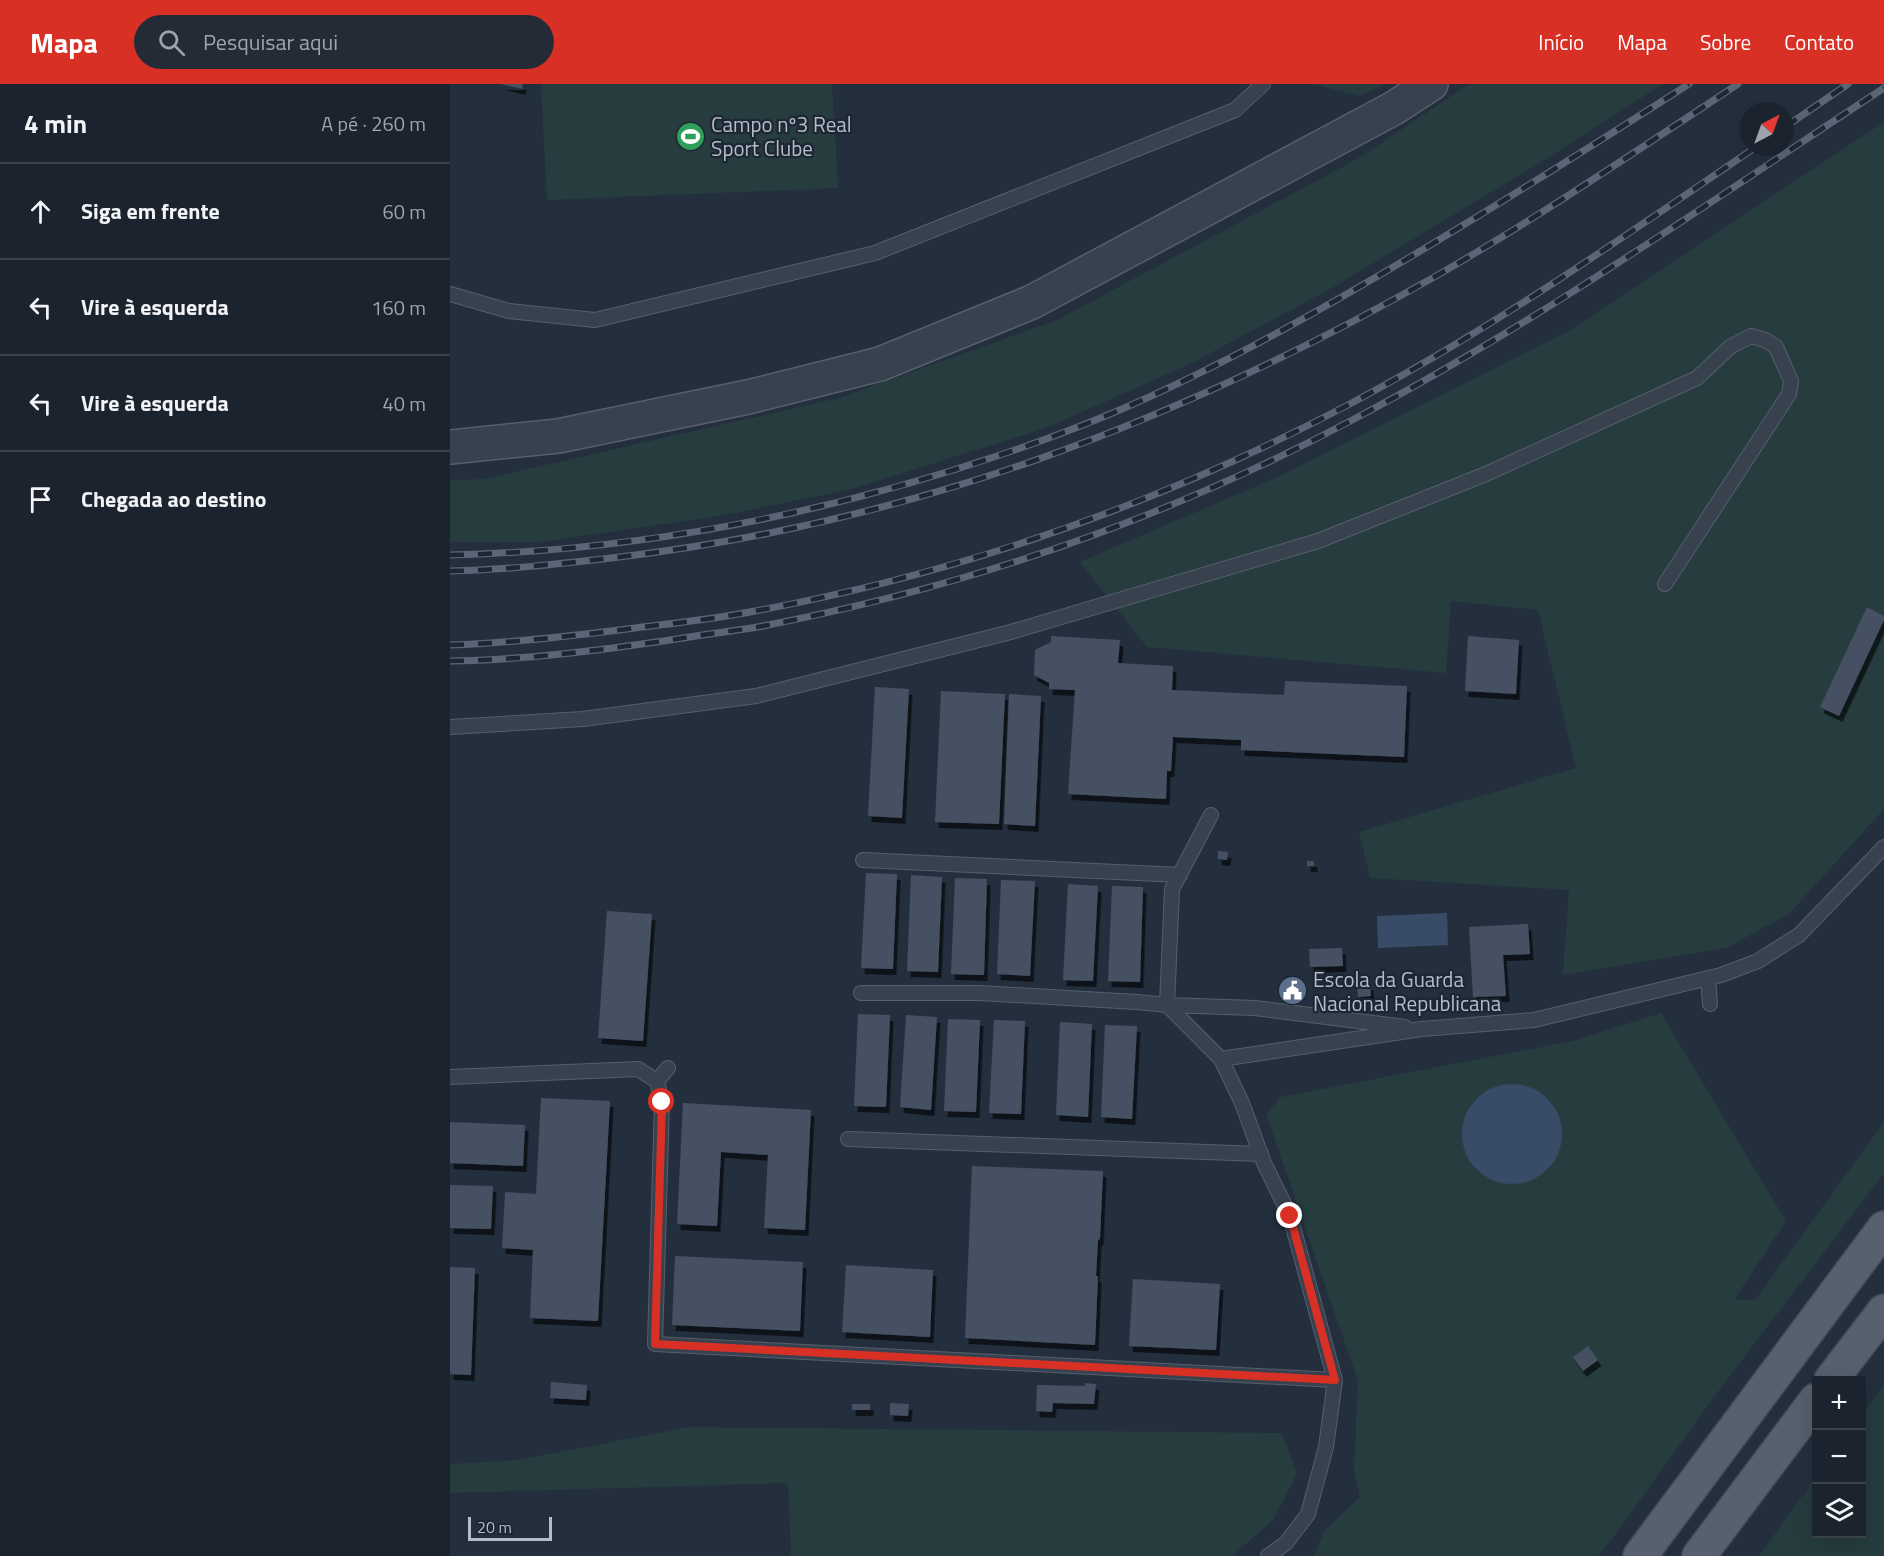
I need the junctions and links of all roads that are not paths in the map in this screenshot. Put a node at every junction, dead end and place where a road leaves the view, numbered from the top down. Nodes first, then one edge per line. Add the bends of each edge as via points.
1 (1263, 84) edge
2 (1431, 84) edge
3 (450, 294) edge
4 (450, 447) edge
5 (1665, 584) dead end
6 (450, 727) edge
7 (1211, 815) dead end
8 (1884, 847) edge
9 (863, 860) dead end
10 (1180, 875) junction
11 (1708, 978) junction
12 (861, 993) dead end
13 (1710, 1004) dead end
14 (1167, 1005) junction
15 (1422, 1029) junction
16 (1221, 1059) junction
17 (668, 1068) dead end
18 (450, 1077) edge
19 (657, 1081) junction
20 (848, 1139) dead end
21 (1261, 1154) junction
22 (1884, 1228) edge
23 (1884, 1311) edge
24 (1834, 1376) edge
25 (1335, 1380) junction
26 (1812, 1405) edge
27 (1268, 1556) edge
28 (1640, 1556) edge
29 (1699, 1556) edge

1 - 3 lane via 1235,110 875,253 595,320 509,310
2 - 4 street via 1395,108 1032,302 880,364 748,397 558,436
5 - 6 lane via 1789,394 1791,381 1776,347 1765,340 1751,336 1730,347 1697,378 1486,474 1329,537 1023,628 756,696 583,719
7 - 10 lane
8 - 11 lane via 1799,935 1758,961
9 - 10 lane
10 - 14 lane via 1172,889
11 - 13 lane
11 - 15 lane via 1534,1020
12 - 14 lane via 979,993
14 - 15 lane via 1255,1008
14 - 16 lane
15 - 16 lane
16 - 21 lane
17 - 19 lane
18 - 19 lane via 638,1069
19 - 25 lane via 662,1102 655,1344
20 - 21 lane
21 - 25 lane via 1290,1216
22 - 28 main road
23 - 24 main road
25 - 27 lane via 1326,1447 1308,1514 1286,1543
26 - 29 main road

